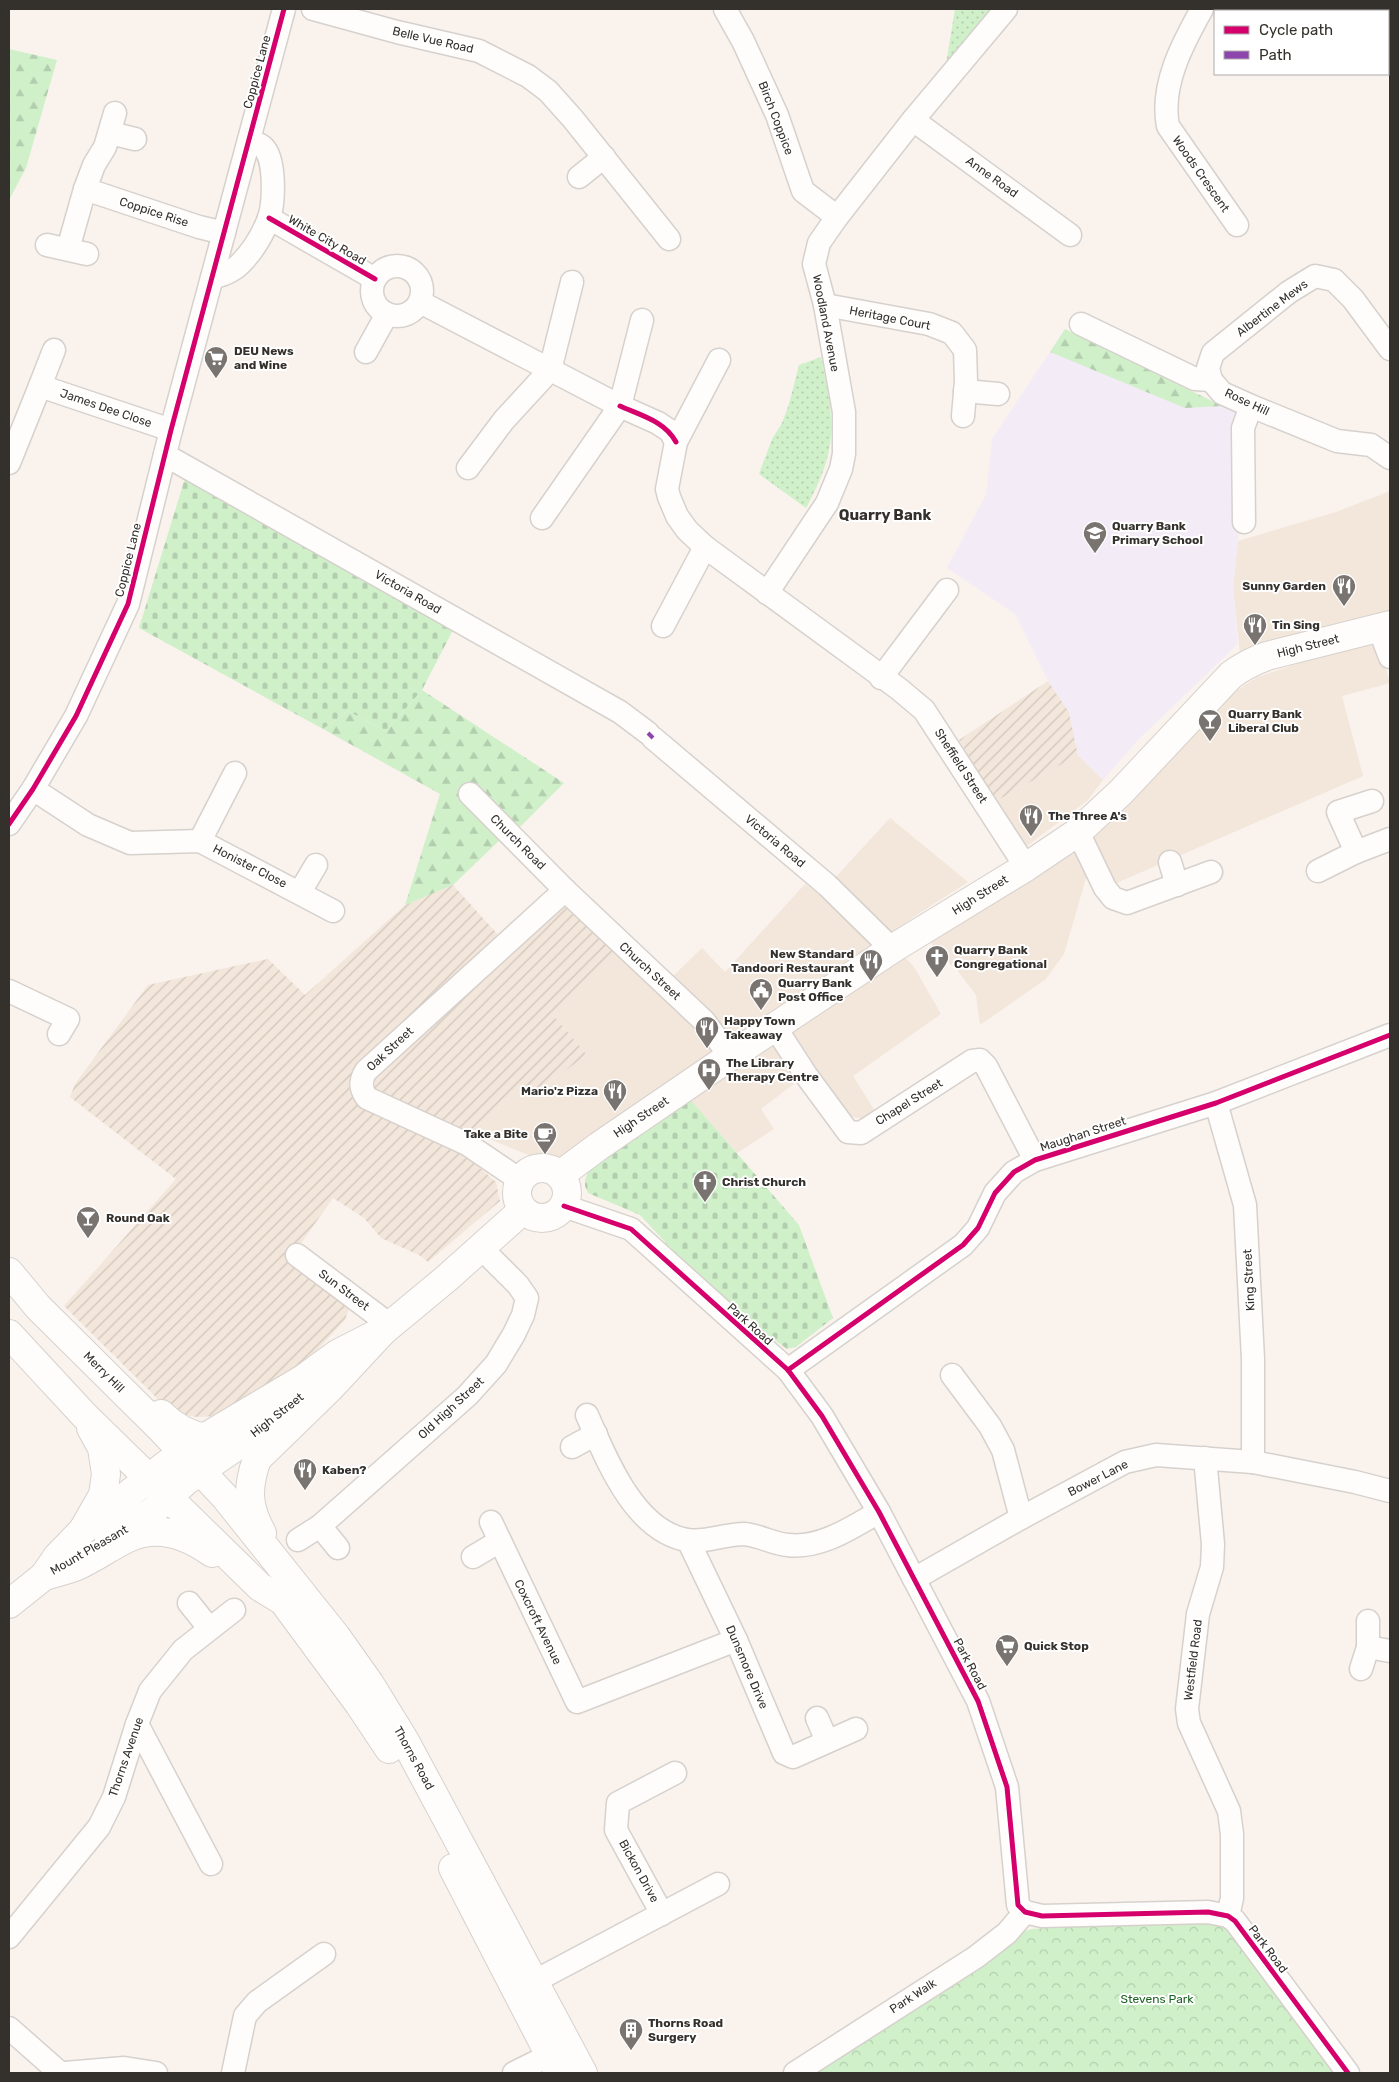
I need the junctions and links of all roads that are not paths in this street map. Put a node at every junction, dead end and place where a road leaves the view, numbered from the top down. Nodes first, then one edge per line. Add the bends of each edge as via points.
1 (281, 9) edge
2 (313, 9) edge
3 (725, 9) edge
4 (1006, 9) edge
5 (1202, 9) edge
6 (913, 120) junction
7 (135, 139) dead end
8 (249, 140) junction
9 (604, 157) junction
10 (579, 178) dead end
11 (85, 189) junction
12 (837, 217) junction
13 (269, 218) junction
14 (1236, 225) dead end
15 (224, 233) junction
16 (1070, 235) dead end
17 (669, 239) dead end
18 (67, 249) dead end
19 (212, 278) junction
20 (375, 279) junction
21 (572, 282) dead end
22 (420, 302) junction
23 (825, 305) junction
24 (387, 314) junction
25 (642, 320) dead end
26 (1081, 324) dead end
27 (1390, 349) edge
28 (54, 350) dead end
29 (366, 352) dead end
30 (719, 360) dead end
31 (550, 370) junction
32 (1211, 380) junction
33 (40, 386) junction
34 (965, 391) junction
35 (998, 394) dead end
36 (620, 406) junction
37 (1251, 406) junction
38 (963, 416) dead end
39 (171, 430) junction
40 (676, 442) junction
41 (165, 455) junction
42 (1390, 458) edge
43 (9, 463) edge
44 (468, 468) dead end
45 (542, 518) dead end
46 (1244, 522) dead end
47 (705, 547) junction
48 (947, 590) dead end
49 (767, 592) junction
50 (663, 626) dead end
51 (1384, 627) edge
52 (1390, 657) edge
53 (881, 678) junction
54 (235, 773) dead end
55 (32, 789) junction
56 (470, 794) dead end
57 (1372, 801) dead end
58 (9, 824) edge
59 (1078, 832) junction
60 (1390, 839) edge
61 (200, 841) junction
62 (1356, 852) junction
63 (1170, 862) dead end
64 (316, 865) dead end
65 (1026, 867) junction
66 (1318, 871) dead end
67 (1211, 872) dead end
68 (1177, 885) junction
69 (565, 890) junction
70 (300, 892) junction
71 (333, 910) dead end
72 (892, 949) junction
73 (9, 991) edge
74 (775, 1027) junction
75 (59, 1034) dead end
76 (1390, 1035) edge
77 (730, 1056) junction
78 (1216, 1103) junction
79 (1034, 1160) junction
80 (560, 1175) junction
81 (520, 1180) junction
82 (564, 1206) junction
83 (523, 1210) junction
84 (480, 1247) junction
85 (297, 1255) dead end
86 (9, 1272) edge
87 (45, 1314) junction
88 (387, 1328) junction
89 (9, 1334) edge
90 (788, 1370) junction
91 (952, 1376) dead end
92 (84, 1415) junction
93 (572, 1447) dead end
94 (1205, 1458) junction
95 (1253, 1462) junction
96 (180, 1469) junction
97 (1390, 1492) edge
98 (880, 1512) junction
99 (1021, 1518) junction
100 (320, 1526) junction
101 (83, 1530) junction
102 (298, 1540) dead end
103 (688, 1540) junction
104 (338, 1548) dead end
105 (473, 1557) dead end
106 (284, 1569) junction
107 (44, 1576) junction
108 (914, 1579) junction
109 (260, 1587) junction
110 (283, 1601) junction
111 (189, 1603) dead end
112 (9, 1604) edge
113 (234, 1610) dead end
114 (1368, 1621) dead end
115 (209, 1628) junction
116 (736, 1640) junction
117 (1368, 1647) junction
118 (1390, 1651) edge
119 (1361, 1669) dead end
120 (817, 1718) dead end
121 (137, 1724) junction
122 (856, 1729) dead end
123 (827, 1741) junction
124 (675, 1773) dead end
125 (211, 1864) dead end
126 (718, 1884) dead end
127 (1025, 1912) junction
128 (662, 1914) junction
129 (1228, 1916) junction
130 (9, 1937) edge
131 (324, 1954) dead end
132 (535, 1981) junction
133 (9, 2028) edge
134 (555, 2064) edge
135 (60, 2073) edge
136 (65, 2073) edge
137 (156, 2073) edge
138 (232, 2073) edge
139 (514, 2073) edge
140 (583, 2073) edge
141 (795, 2073) edge
142 (1348, 2073) edge

1 - 8 street, Coppice Lane
2 - 9 street, Belle Vue Road via 479,51 508,64 548,91
3 - 12 street, Birch Coppice via 777,115 803,191
4 - 6 street, Woodland Avenue
5 - 14 street, Woods Crescent via 1189,32 1166,94 1166,118 1168,126
6 - 12 street, Woodland Avenue
6 - 16 street, Anne Road
7 - 11 street via 113,123
8 - 13 street via 263,147 272,170
8 - 15 street, Coppice Lane
9 - 10 street
9 - 17 street, Belle Vue Road
11 - 15 street, Coppice Rise
11 - 18 street
12 - 23 street, Woodland Avenue via 819,243 814,264
13 - 19 street via 240,264
13 - 20 street, White City Road
15 - 19 street, Coppice Lane
19 - 39 street, Coppice Lane
20 - 22 street, White City Road via 382,270 393,266 404,266 414,271 421,280
20 - 24 street, White City Road via 373,299
21 - 31 street
22 - 24 street via 406,315
22 - 31 street
23 - 34 street, Heritage Court via 929,324 952,333 965,350
23 - 49 street, Woodland Avenue via 844,412 844,454 834,486 819,516
24 - 29 street
25 - 36 street
26 - 32 street, Rose Hill via 1195,379
27 - 32 street, Albertine Mews via 1353,299 1334,280 1315,276 1289,292 1213,353 1208,368
28 - 33 street
30 - 40 street
31 - 36 street
31 - 44 street via 504,420
32 - 37 street, Rose Hill via 1222,393
33 - 39 street, James Dee Close
33 - 43 street
34 - 35 street
34 - 38 street, Heritage Court
36 - 40 street via 658,423 670,432
36 - 45 street
37 - 42 street, Rose Hill via 1337,441 1371,445
37 - 46 street via 1243,428
39 - 41 street, Coppice Lane
40 - 47 street via 667,488 669,497 687,530
41 - 55 street, Coppice Lane via 128,604 76,716
41 - 72 street, Victoria Road via 620,712 827,885
47 - 49 street, Sheffield Street
47 - 50 street
48 - 53 street
49 - 53 street, Sheffield Street
51 - 52 street
51 - 59 main road, High Street via 1267,656 1236,671 1121,792
53 - 65 street, Sheffield Street via 924,710
54 - 61 street, Honister Close
55 - 58 street, Coppice Lane
55 - 61 street, Honister Close via 88,825 130,843
56 - 69 street, Church Road
57 - 62 street via 1338,812
59 - 65 main road, High Street
59 - 68 street via 1113,898 1127,903
60 - 62 street
61 - 70 street, Honister Close
62 - 66 street
63 - 68 street
64 - 70 street, Honister Close
65 - 72 main road, High Street
67 - 68 street
69 - 77 street, Church Street via 704,1021
69 - 81 street, Oak Street via 361,1078 363,1094 367,1098 467,1144
70 - 71 street, Honister Close
72 - 74 main road, High Street
73 - 75 street via 68,1019
74 - 77 main road, High Street
74 - 79 street, Chapel Street via 848,1132 861,1133 972,1061 980,1060
76 - 78 street, Maughan Street
77 - 80 main road, High Street
78 - 79 street, Maughan Street
78 - 95 street, King Street via 1245,1205 1253,1359
79 - 90 street, Maughan Street via 1014,1172 995,1194 978,1228 963,1245
80 - 81 main road via 548,1168 540,1168
80 - 82 main road via 567,1188
81 - 83 main road via 517,1196
82 - 83 main road via 545,1218 537,1218
82 - 90 street, Park Road via 631,1229
83 - 84 main road, High Street
84 - 88 main road, High Street
84 - 100 street, Old High Street via 527,1298 524,1315 514,1334 496,1364 467,1396
85 - 88 street, Sun Street
86 - 87 main road
87 - 96 main road via 44,1329
87 - 96 main road via 74,1331 171,1424 192,1435
88 - 96 main road, High Street via 337,1354
88 - 106 main road via 257,1459 249,1494 253,1516
89 - 92 main road
90 - 98 street, Park Road via 822,1416
91 - 99 street via 990,1426 1003,1450
92 - 96 main road
92 - 101 main road via 102,1448 106,1474 103,1494
93 - 103 street via 591,1424 634,1505 657,1528
94 - 95 street, Bower Lane
94 - 99 street, Bower Lane via 1156,1455 1125,1462
94 - 129 street, Westfield Road via 1214,1544 1212,1567 1198,1614 1187,1709 1189,1723 1229,1811 1232,1898
95 - 97 street, Bower Lane
96 - 101 main road
96 - 106 main road, Thorns Road via 225,1497
96 - 107 main road, Mount Pleasant via 126,1530
96 - 109 main road, Thorns Road
96 - 110 main road via 216,1511
98 - 103 street via 843,1532 806,1544 787,1545 744,1534
98 - 108 street, Park Road
99 - 108 street, Bower Lane
100 - 102 street, Old High Street
100 - 104 street
101 - 107 main road
103 - 116 street, Dunsmore Drive
105 - 116 street, Coxcroft Avenue via 496,1532 580,1710
106 - 132 main road, Thorns Road via 370,1684 405,1741
107 - 109 main road via 77,1566 130,1537 168,1532 187,1538 209,1551
107 - 112 main road, Mount Pleasant
108 - 127 street, Park Road via 978,1701 993,1744 1007,1787 1018,1905
109 - 110 main road, Thorns Road
110 - 134 main road, Thorns Road via 360,1704 399,1764
111 - 115 street
113 - 115 street, Thorns Avenue
114 - 117 street
115 - 121 street, Thorns Avenue via 183,1650 161,1676 150,1691
116 - 123 street, Dunsmore Drive via 784,1753 793,1756
117 - 118 street
117 - 119 street
120 - 123 street
121 - 125 street
121 - 130 street, Thorns Avenue via 114,1797 99,1826
122 - 123 street, Dunsmore Drive
124 - 128 street, Bickon Drive via 618,1803 616,1830
126 - 128 street, Bickon Drive
127 - 129 street via 1042,1916 1208,1912
127 - 141 street, Park Walk via 1007,1933 976,1957
128 - 132 street, Bickon Drive
129 - 142 street, Park Road
131 - 138 street via 257,2002 245,2016
132 - 140 main road, Thorns Road
133 - 135 street
134 - 139 street
136 - 137 street via 124,2068

